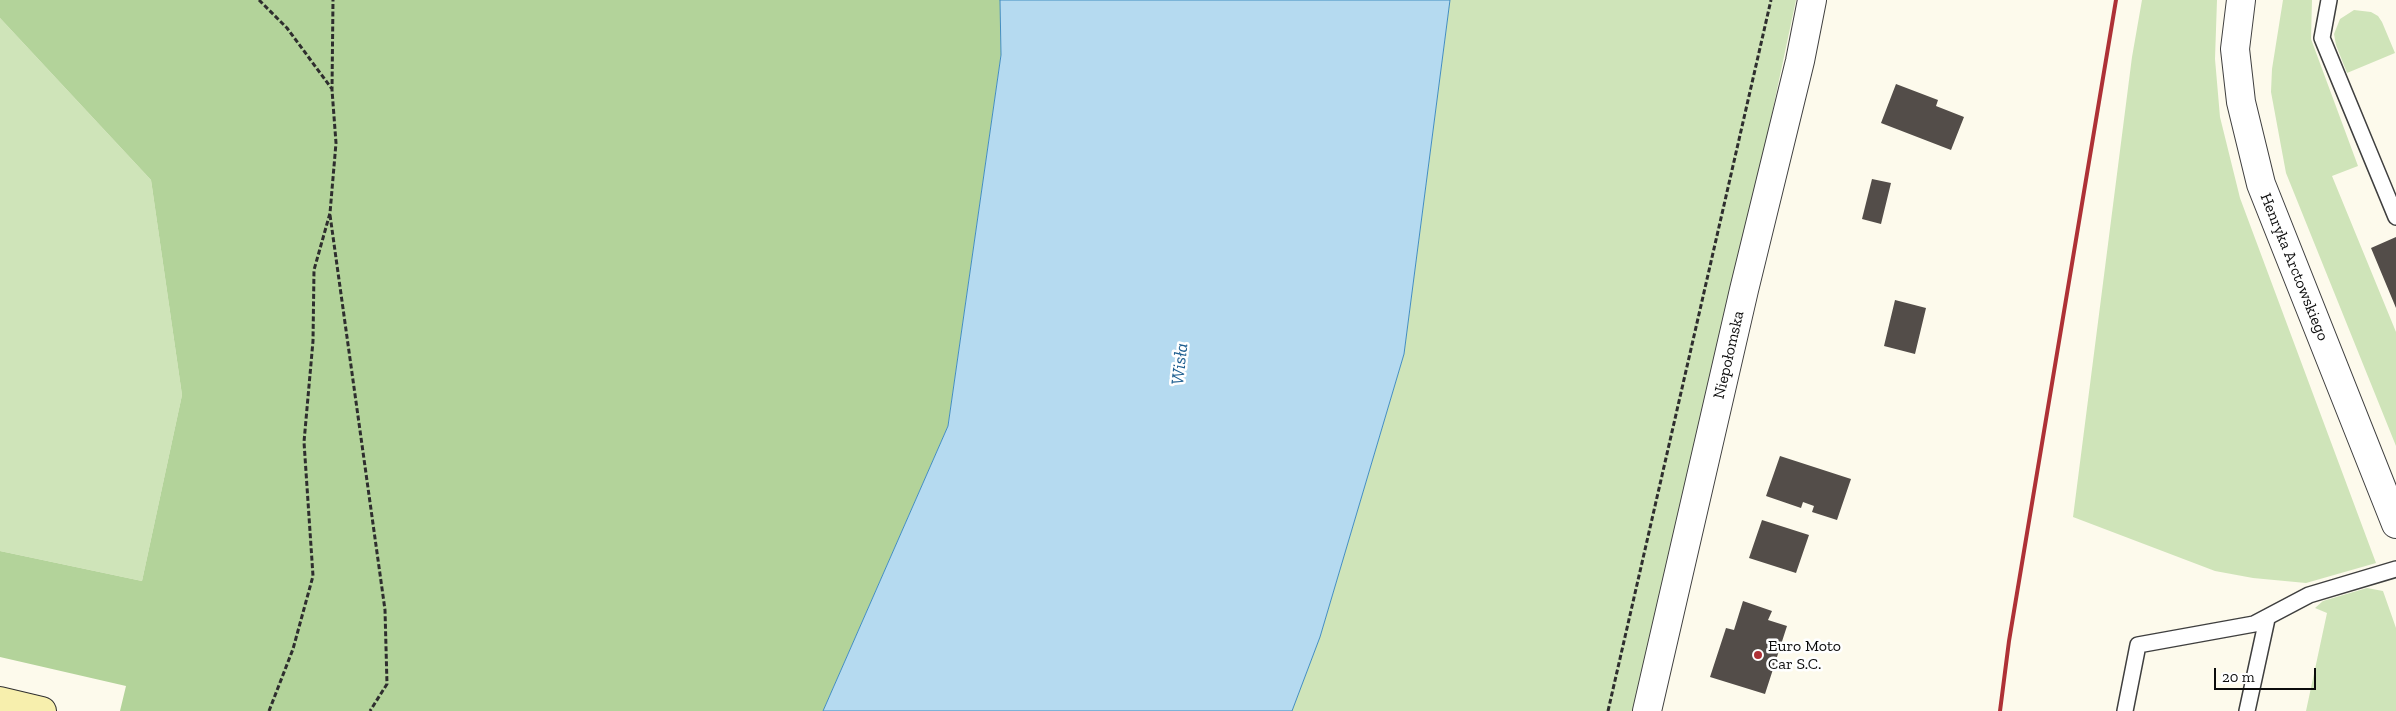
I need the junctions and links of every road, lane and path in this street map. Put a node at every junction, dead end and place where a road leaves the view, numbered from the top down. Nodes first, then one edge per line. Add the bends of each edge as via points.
1 (259, 0) edge
2 (333, 0) edge
3 (1771, 0) edge
4 (1812, 0) edge
5 (2241, 0) edge
6 (2329, 0) edge
7 (332, 90) junction
8 (330, 214) junction
9 (2396, 217) edge
10 (2396, 524) edge
11 (2396, 569) edge
12 (2267, 619) junction
13 (0, 702) edge
14 (42, 711) edge
15 (269, 711) edge
16 (370, 711) edge
17 (1608, 711) edge
18 (1647, 711) edge
19 (2125, 711) edge
20 (2247, 711) edge

1 - 7 path via 287,28
2 - 7 path
3 - 17 path
4 - 18 street, Niepołomska
5 - 10 street, Henryka Arctowskiego via 2235,49 2241,102 2261,184
6 - 9 lane via 2322,38
7 - 8 path via 336,143
8 - 15 path via 314,270 313,341 304,442 313,576 294,649
8 - 16 path via 384,610 387,684
11 - 12 lane via 2310,595
12 - 19 lane via 2138,645
12 - 20 lane
13 - 14 main road

